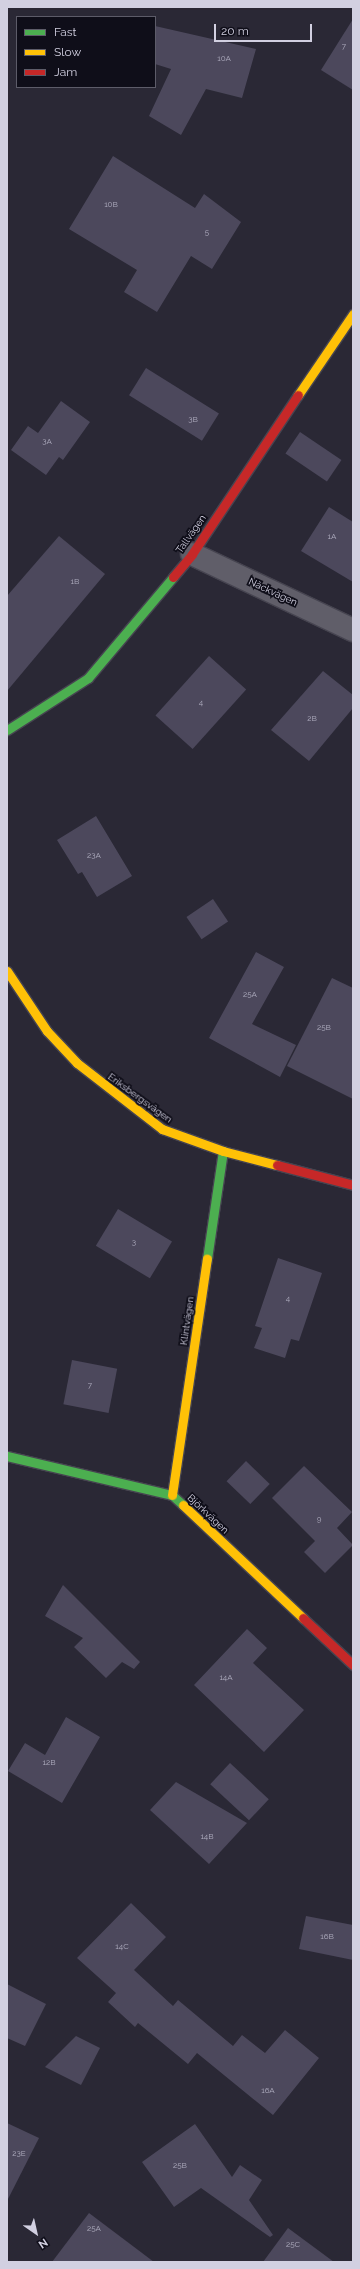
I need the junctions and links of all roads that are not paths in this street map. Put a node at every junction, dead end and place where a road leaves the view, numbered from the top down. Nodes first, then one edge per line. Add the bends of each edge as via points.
1 (353, 314) edge
2 (192, 554) junction
3 (353, 630) edge
4 (7, 730) edge
5 (7, 971) edge
6 (223, 1151) junction
7 (353, 1185) edge
8 (7, 1456) edge
9 (172, 1494) junction
10 (353, 1665) edge

1 - 2 street, Tallvägen
2 - 3 street, Näckvägen
2 - 4 street, Tallvägen via 88,678
5 - 6 street, Eriksbergsvägen via 47,1031 112,1093 162,1129
6 - 7 street, Eriksbergsvägen
6 - 9 street, Klintvägen
8 - 9 street, Björkvägen
9 - 10 street, Björkvägen

